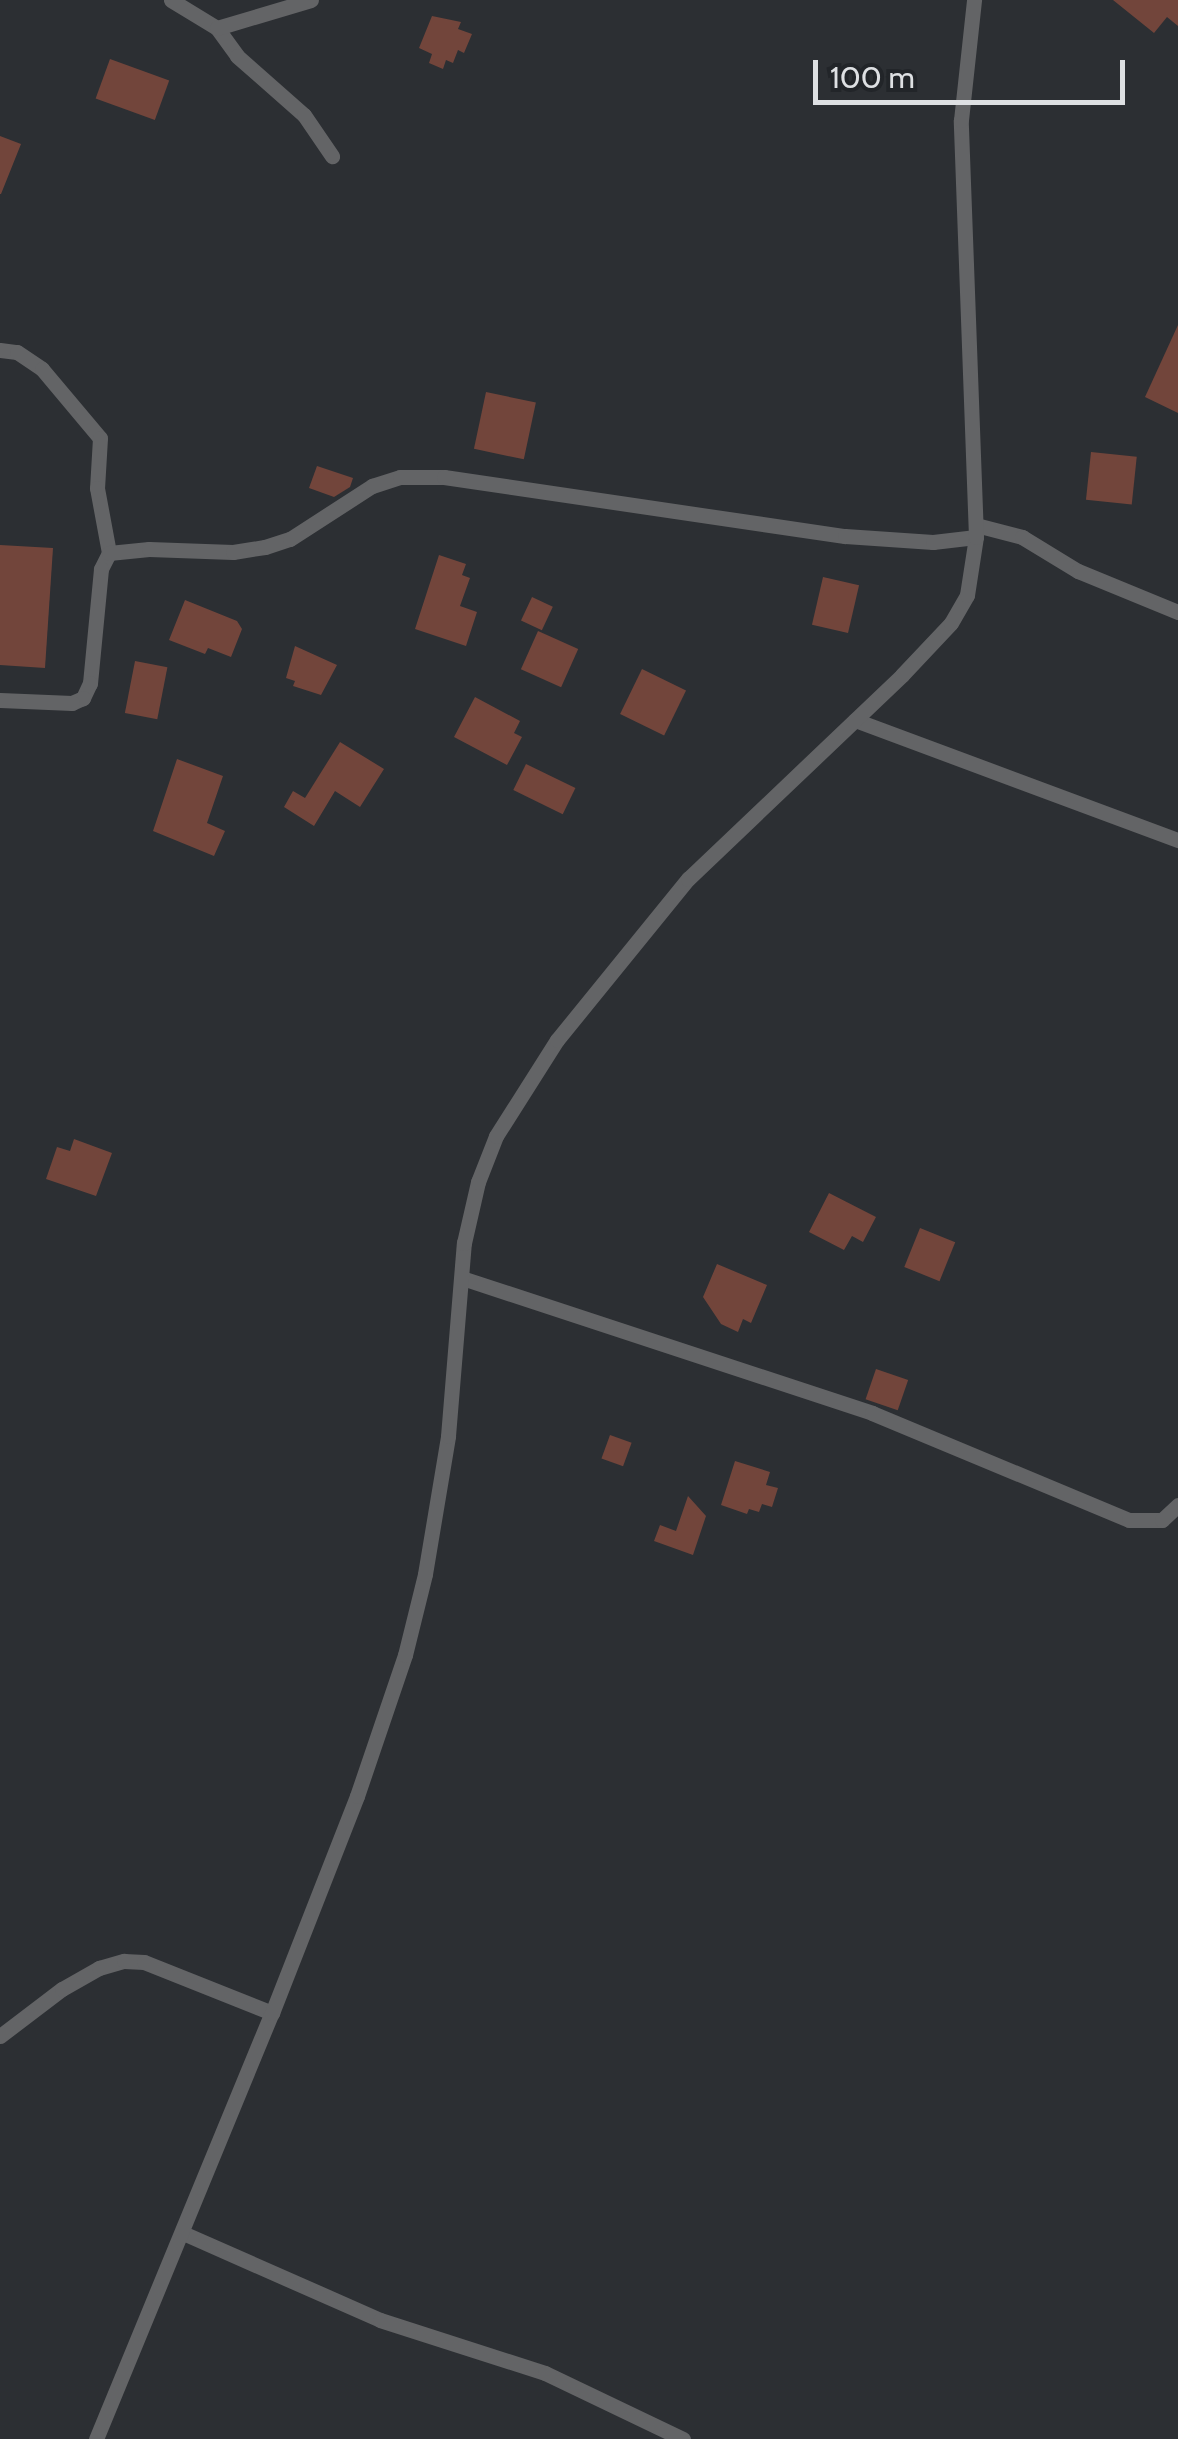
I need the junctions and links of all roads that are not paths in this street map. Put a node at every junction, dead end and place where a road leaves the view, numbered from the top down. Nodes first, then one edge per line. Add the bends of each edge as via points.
1 (171, 0) edge
2 (311, 0) edge
3 (974, 0) edge
4 (216, 28) junction
5 (332, 156) dead end
6 (0, 350) edge
7 (976, 531) junction
8 (109, 553) junction
9 (1178, 612) edge
10 (0, 700) edge
11 (855, 720) junction
12 (1178, 840) edge
13 (462, 1278) junction
14 (1178, 1505) edge
15 (272, 2013) junction
16 (0, 2036) edge
17 (183, 2232) junction
18 (96, 2439) edge
19 (683, 2439) edge

1 - 4 street
2 - 4 street
3 - 7 street via 961,120
4 - 5 street via 237,56 304,115
6 - 8 street via 18,352 42,369 100,438 97,488
7 - 8 street via 933,542 845,536 444,477 400,477 265,547
7 - 9 street via 1022,537 1078,571
7 - 11 street via 966,595 951,623
8 - 10 street via 101,568 90,684 83,698
11 - 12 street
11 - 13 street via 688,879 557,1040 496,1136 478,1182
13 - 14 street via 872,1413 1130,1520 1162,1520
13 - 15 street via 438,1506 405,1655
15 - 16 street via 144,1962 124,1961 62,1989
15 - 17 street
17 - 18 street
17 - 19 street via 380,2320 545,2374

